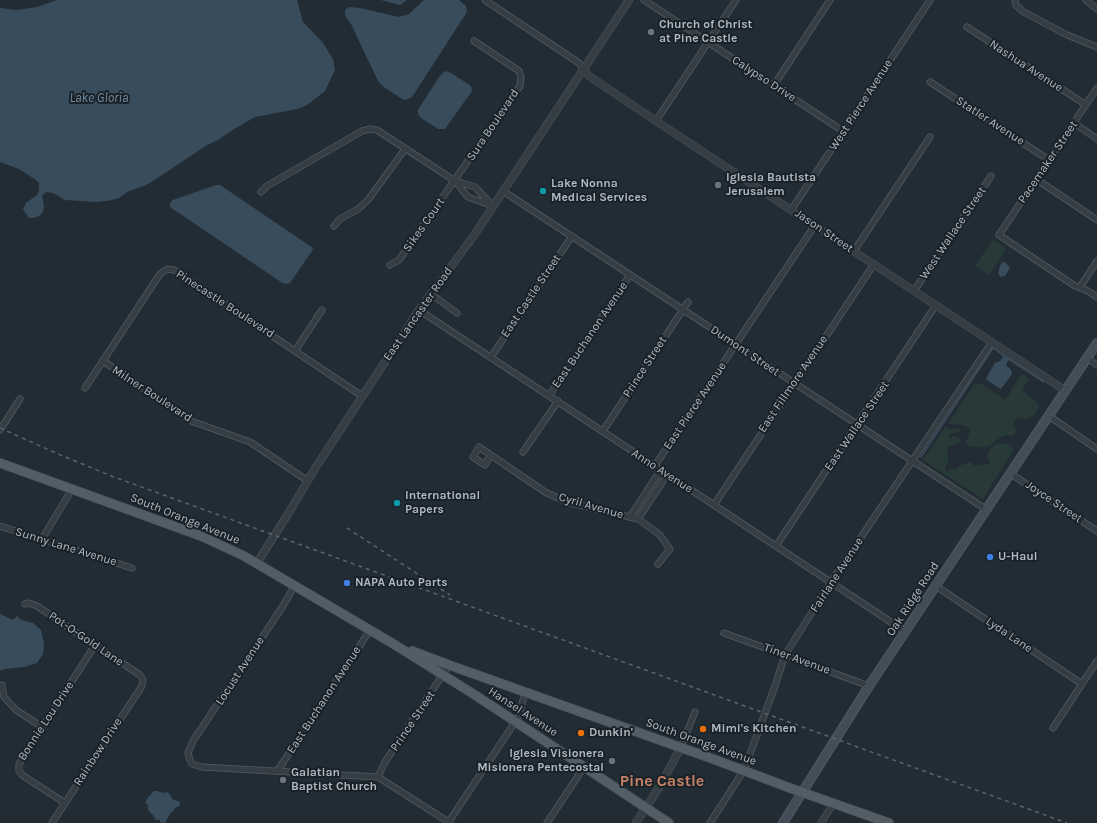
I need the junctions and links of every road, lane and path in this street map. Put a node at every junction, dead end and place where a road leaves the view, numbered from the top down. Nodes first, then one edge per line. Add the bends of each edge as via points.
1 (485, 0) edge
2 (629, 0) edge
3 (644, 0) edge
4 (736, 0) edge
5 (830, 0) edge
6 (930, 0) edge
7 (1015, 0) edge
8 (1086, 0) edge
9 (1097, 9) edge
10 (967, 27) dead end
11 (474, 41) dead end
12 (708, 42) junction
13 (1097, 47) edge
14 (583, 69) junction
15 (930, 82) dead end
16 (774, 85) junction
17 (1097, 88) edge
18 (1086, 105) junction
19 (656, 121) junction
20 (1074, 123) junction
21 (843, 131) junction
22 (930, 137) dead end
23 (1097, 139) edge
24 (405, 149) junction
25 (1049, 160) junction
26 (991, 176) dead end
27 (1036, 179) junction
28 (454, 181) junction
29 (469, 184) junction
30 (503, 191) junction
31 (261, 192) dead end
32 (464, 193) junction
33 (493, 206) junction
34 (792, 209) junction
35 (1097, 220) edge
36 (815, 225) junction
37 (334, 226) dead end
38 (572, 236) junction
39 (854, 251) junction
40 (1097, 261) edge
41 (390, 264) dead end
42 (874, 264) junction
43 (630, 275) junction
44 (1080, 287) junction
45 (914, 291) junction
46 (431, 294) junction
47 (1097, 297) edge
48 (688, 302) dead end
49 (936, 305) junction
50 (322, 310) dead end
51 (419, 310) junction
52 (683, 310) junction
53 (457, 313) dead end
54 (992, 342) junction
55 (1097, 343) edge
56 (736, 344) junction
57 (295, 351) junction
58 (491, 356) junction
59 (1087, 358) junction
60 (103, 361) junction
61 (1097, 365) edge
62 (794, 383) junction
63 (85, 388) dead end
64 (1066, 391) junction
65 (362, 396) junction
66 (549, 396) junction
67 (20, 399) dead end
68 (558, 401) junction
69 (1049, 416) junction
70 (857, 425) junction
71 (0, 430) edge
72 (603, 431) junction
73 (1097, 449) edge
74 (523, 452) dead end
75 (492, 455) dead end
76 (912, 461) junction
77 (0, 463) edge
78 (654, 467) junction
79 (660, 471) junction
80 (1011, 474) junction
81 (667, 475) junction
82 (654, 480) junction
83 (308, 481) junction
84 (662, 483) junction
85 (72, 489) junction
86 (714, 505) junction
87 (987, 510) junction
88 (630, 517) junction
89 (638, 519) junction
90 (0, 526) edge
91 (1097, 531) edge
92 (42, 540) junction
93 (776, 546) junction
94 (256, 563) junction
95 (658, 564) dead end
96 (132, 568) dead end
97 (831, 582) junction
98 (294, 585) junction
99 (936, 586) junction
100 (25, 604) dead end
101 (370, 630) junction
102 (906, 632) junction
103 (724, 633) dead end
104 (392, 643) junction
105 (95, 645) junction
106 (785, 655) junction
107 (1097, 661) edge
108 (449, 666) junction
109 (443, 675) junction
110 (143, 680) joint
111 (1082, 684) junction
112 (2, 685) dead end
113 (870, 686) junction
114 (525, 692) junction
115 (695, 712) dead end
116 (516, 722) junction
117 (42, 727) junction
118 (1053, 728) dead end
119 (681, 747) junction
120 (584, 767) junction
121 (278, 770) junction
122 (744, 770) junction
123 (378, 776) junction
124 (802, 793) junction
125 (65, 803) junction
126 (833, 804) junction
127 (646, 808) junction
128 (52, 823) edge
129 (449, 823) edge
130 (546, 823) edge
131 (636, 823) edge
132 (669, 823) edge
133 (710, 823) edge
134 (782, 823) edge
135 (821, 823) edge
136 (889, 823) edge

1 - 14 street via 579,63
2 - 14 street, East Lancaster Road
3 - 12 street, Calypso Drive
4 - 12 street
5 - 16 street
6 - 21 street, West Pierce Avenue
7 - 13 street via 1022,11 1067,35
8 - 9 street
10 - 18 street, Nashua Avenue
11 - 28 street, Sura Boulevard via 519,71 522,77 520,86
12 - 16 street, Calypso Drive
12 - 19 street
14 - 19 street, Jason Street via 589,76
14 - 30 street, East Lancaster Road
15 - 25 street, Statler Avenue
16 - 21 street, Calypso Drive
17 - 18 street, Pacemaker Street
18 - 20 street, Pacemaker Street
19 - 34 street, Jason Street
20 - 23 street
20 - 25 street, Pacemaker Street
21 - 34 street, West Pierce Avenue
22 - 39 street
24 - 28 street
24 - 31 street via 378,130 366,129 267,186
24 - 37 street via 368,200
25 - 27 street, Pacemaker Street
26 - 45 street, West Wallace Street
27 - 35 street
27 - 44 street, Pacemaker Street via 999,235
28 - 29 street
28 - 32 street
28 - 41 street, Sikes Court via 399,260
29 - 32 street
29 - 33 street via 477,188
30 - 33 street, East Lancaster Road
30 - 38 street, Dumont Street
32 - 33 street via 470,198
33 - 46 street, East Lancaster Road
34 - 36 street, Jason Street
36 - 39 street, Jason Street
36 - 56 street, East Pierce Avenue
38 - 43 street, Dumont Street
38 - 58 street, East Castle Street
39 - 42 street, Jason Street
40 - 44 street
42 - 45 street, Jason Street
42 - 62 street, East Fillmore Avenue
43 - 52 street, Dumont Street
43 - 66 street, East Buchanon Avenue
44 - 47 street
45 - 49 street, Jason Street
46 - 51 street, East Lancaster Road
46 - 53 street
48 - 52 street, Prince Street
49 - 54 street, Jason Street
49 - 70 street, East Wallace Street
50 - 57 street
51 - 58 street, Anno Avenue
51 - 65 street, East Lancaster Road
52 - 56 street, Dumont Street
52 - 72 street, Prince Street
54 - 64 street, Jason Street
54 - 76 street, Fairlane Avenue
55 - 59 main road, Oak Ridge Road
56 - 62 street, Dumont Street
56 - 78 street, East Pierce Avenue
57 - 60 street, Pinecastle Boulevard via 174,270 167,269 160,274
57 - 65 street, Pinecastle Boulevard
58 - 66 street, Anno Avenue
59 - 61 street
59 - 64 main road, Oak Ridge Road
60 - 63 street, Pinecastle Boulevard
60 - 83 street, Milner Boulevard via 191,421 250,442
62 - 70 street, Dumont Street
62 - 86 street, East Fillmore Avenue
64 - 69 main road, Oak Ridge Road
65 - 83 street, East Lancaster Road
66 - 68 street, Anno Avenue
67 - 71 street
68 - 72 street, Anno Avenue
68 - 74 street
69 - 73 street
69 - 80 main road, Oak Ridge Road
70 - 76 street, Dumont Street
70 - 93 street, East Wallace Street
72 - 78 street, Anno Avenue
75 - 88 street, Cyril Avenue via 545,492 567,502
76 - 87 street, Dumont Street
76 - 97 street, Fairlane Avenue
77 - 85 main road, South Orange Avenue
78 - 79 street, Anno Avenue
79 - 81 street, Anno Avenue
79 - 82 street
80 - 87 main road, Oak Ridge Road
80 - 91 street, Joyce Street
81 - 84 street
81 - 86 street, Anno Avenue
82 - 84 street
82 - 88 street
83 - 94 street, East Lancaster Road
84 - 89 street
85 - 92 street
85 - 94 main road, South Orange Avenue via 201,536
86 - 93 street, Anno Avenue
87 - 99 main road, Oak Ridge Road
88 - 89 street, Cyril Avenue
89 - 95 street, Cyril Avenue via 659,534 670,549
90 - 92 street, Sunny Lane Avenue
92 - 96 street, Sunny Lane Avenue
93 - 97 street, Anno Avenue
94 - 98 main road, South Orange Avenue
97 - 102 street, Anno Avenue
97 - 106 street, Fairlane Avenue
98 - 101 main road, South Orange Avenue
98 - 121 street, Locust Avenue via 279,612 193,741 188,753 192,764 202,767
99 - 102 main road, Oak Ridge Road
99 - 111 street, Lyda Lane
100 - 105 street, Pot-O-Gold Lane via 37,606
101 - 104 main road, South Orange Avenue
101 - 121 street, East Buchanon Avenue
102 - 113 main road, Oak Ridge Road
103 - 106 street, Tiner Avenue
104 - 108 main road, South Orange Avenue
104 - 109 main road, South Orange Avenue
105 - 110 street, Pot-O-Gold Lane via 140,675
105 - 117 street, Bonnie Lou Drive
106 - 113 street, Tiner Avenue
106 - 122 street, Fairlane Avenue
107 - 111 street
108 - 109 street, Prince Street
108 - 114 main road, South Orange Avenue
109 - 116 main road, Hansel Avenue
109 - 123 street, Prince Street
110 - 125 street, Rainbow Drive via 142,686
111 - 118 street
112 - 117 street via 4,697 16,710
113 - 124 main road, Oak Ridge Road
114 - 116 street via 520,716
114 - 119 main road, South Orange Avenue
115 - 119 street
116 - 120 main road, Hansel Avenue
116 - 129 street
117 - 125 street, Bonnie Lou Drive via 20,760 19,771
119 - 122 main road, South Orange Avenue
119 - 127 street
120 - 127 main road, Hansel Avenue
120 - 130 street
121 - 123 street
122 - 124 main road, South Orange Avenue
122 - 133 street, Fairlane Avenue
123 - 129 street
124 - 126 main road, South Orange Avenue
124 - 134 main road, Oak Ridge Road
125 - 128 street, Rainbow Drive
126 - 135 street
126 - 136 main road, South Orange Avenue
127 - 131 street
127 - 132 main road, Hansel Avenue

